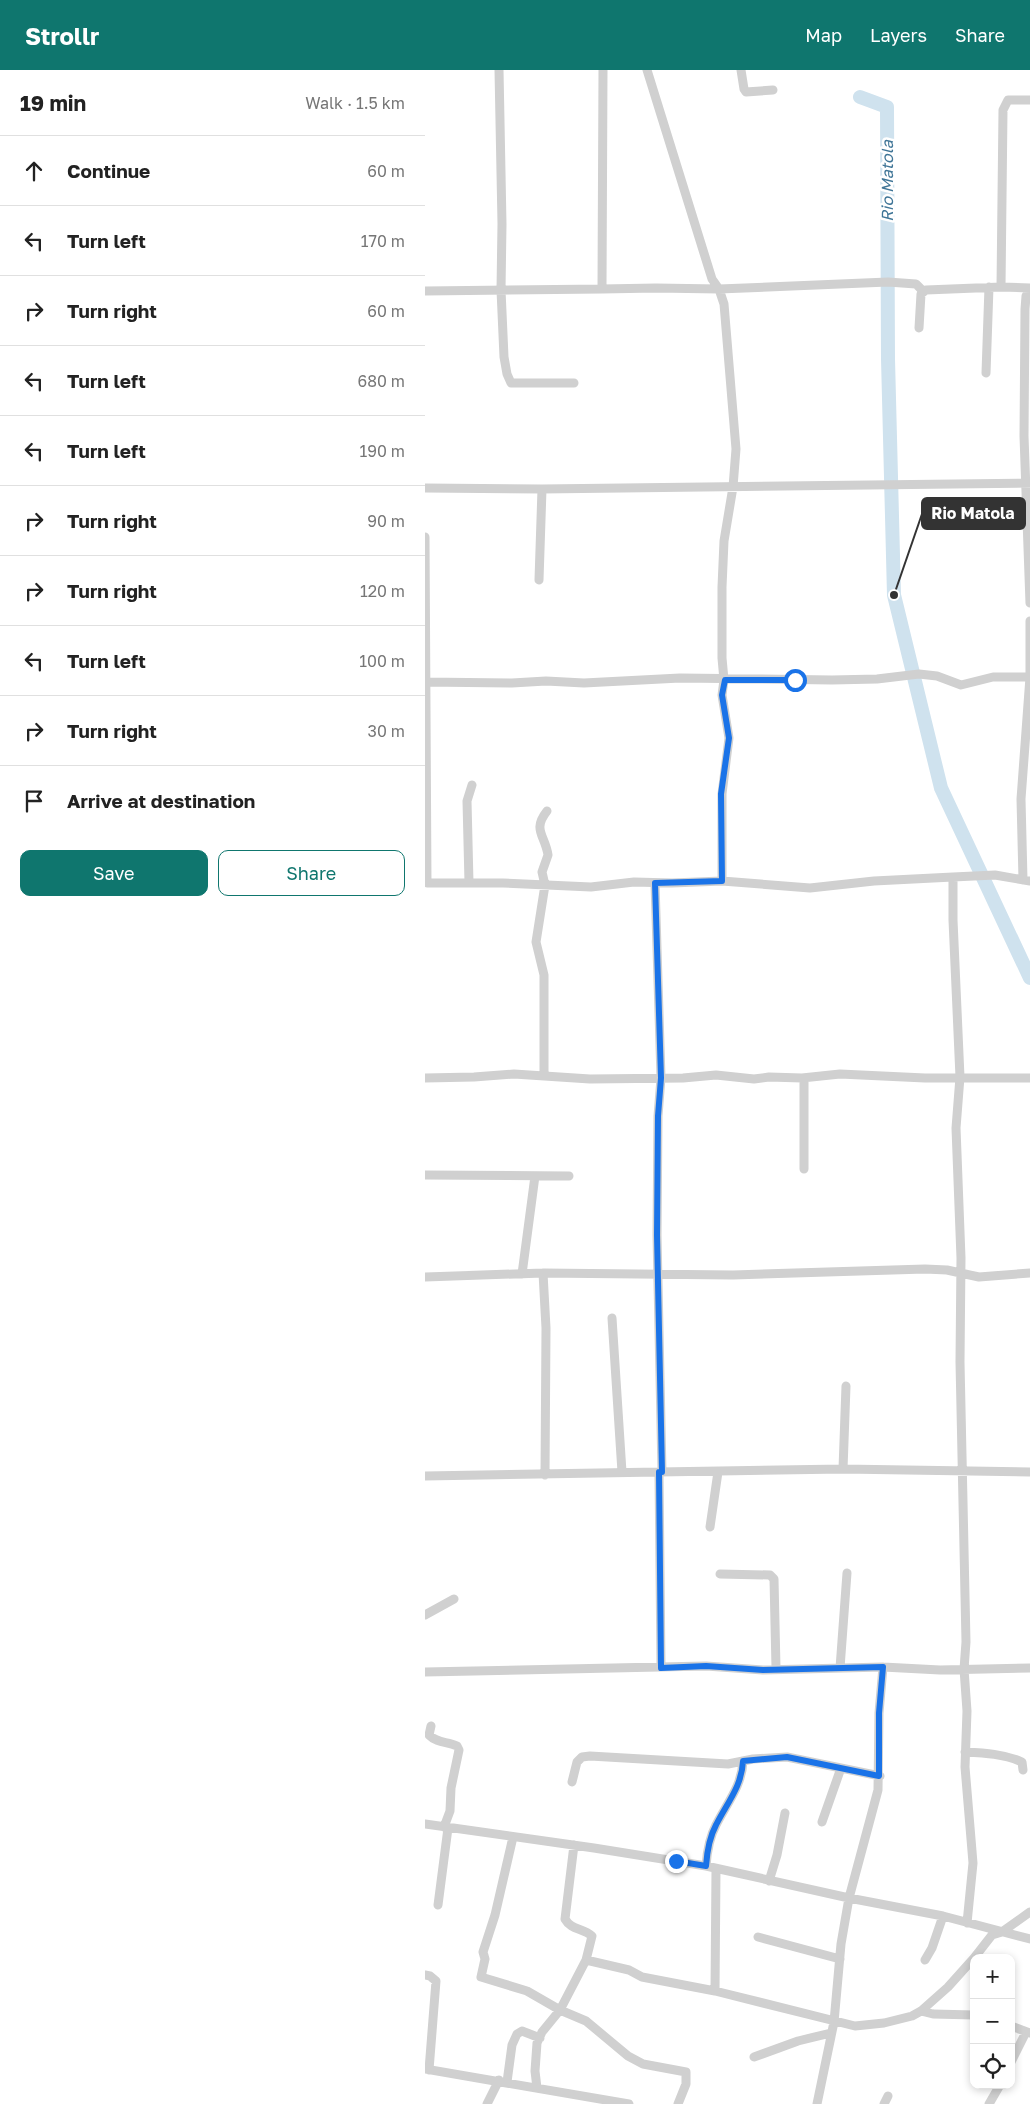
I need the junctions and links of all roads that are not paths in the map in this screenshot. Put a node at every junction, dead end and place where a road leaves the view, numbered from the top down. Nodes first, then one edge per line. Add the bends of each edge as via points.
1 (499, 70) edge
2 (603, 70) edge
3 (647, 70) edge
4 (741, 70) edge
5 (773, 90) dead end
6 (1030, 100) edge
7 (989, 287) junction
8 (1001, 287) junction
9 (603, 289) junction
10 (719, 289) junction
11 (1030, 289) edge
12 (501, 290) junction
13 (425, 291) edge
14 (923, 291) junction
15 (425, 296) edge
16 (919, 328) dead end
17 (986, 373) dead end
18 (574, 384) dead end
19 (1028, 483) edge
20 (733, 487) junction
21 (425, 488) edge
22 (542, 489) junction
23 (425, 537) edge
24 (539, 580) dead end
25 (1030, 603) edge
26 (1030, 621) edge
27 (725, 680) junction
28 (1030, 680) edge
29 (426, 682) edge
30 (471, 785) dead end
31 (547, 811) dead end
32 (953, 877) junction
33 (1027, 880) edge
34 (722, 881) junction
35 (426, 883) edge
36 (469, 883) junction
37 (655, 883) junction
38 (545, 885) junction
39 (544, 1076) junction
40 (425, 1078) edge
41 (661, 1078) junction
42 (804, 1078) junction
43 (960, 1078) junction
44 (1030, 1078) edge
45 (804, 1169) dead end
46 (425, 1175) edge
47 (535, 1176) junction
48 (569, 1176) dead end
49 (543, 1273) junction
50 (961, 1273) junction
51 (1030, 1273) edge
52 (522, 1274) junction
53 (658, 1275) junction
54 (425, 1277) edge
55 (612, 1318) dead end
56 (846, 1386) dead end
57 (843, 1470) junction
58 (622, 1472) junction
59 (661, 1472) junction
60 (718, 1472) junction
61 (963, 1472) junction
62 (1030, 1472) edge
63 (545, 1475) junction
64 (425, 1476) edge
65 (710, 1528) dead end
66 (847, 1573) dead end
67 (720, 1574) dead end
68 (454, 1599) dead end
69 (425, 1615) edge
70 (883, 1667) junction
71 (661, 1668) junction
72 (776, 1668) junction
73 (840, 1668) junction
74 (1030, 1668) edge
75 (964, 1669) junction
76 (425, 1672) edge
77 (431, 1726) dead end
78 (965, 1752) junction
79 (743, 1761) junction
80 (841, 1768) junction
81 (1023, 1770) dead end
82 (879, 1776) junction
83 (572, 1782) dead end
84 (785, 1812) dead end
85 (822, 1822) dead end
86 (425, 1824) edge
87 (446, 1828) junction
88 (513, 1837) junction
89 (574, 1845) junction
90 (706, 1866) junction
91 (716, 1869) junction
92 (769, 1881) junction
93 (849, 1898) junction
94 (438, 1905) dead end
95 (1030, 1912) edge
96 (943, 1916) junction
97 (967, 1923) junction
98 (982, 1928) junction
99 (1002, 1932) junction
100 (758, 1937) dead end
101 (1030, 1939) edge
102 (987, 1940) junction
103 (977, 1954) edge
104 (839, 1959) junction
105 (586, 1960) junction
106 (925, 1960) dead end
107 (970, 1962) edge
108 (425, 1975) edge
109 (715, 1992) junction
110 (560, 2010) junction
111 (921, 2010) junction
112 (970, 2015) edge
113 (834, 2022) junction
114 (1015, 2027) edge
115 (1028, 2032) edge
116 (831, 2033) junction
117 (540, 2038) junction
118 (1015, 2055) edge
119 (754, 2057) dead end
120 (427, 2069) edge
121 (535, 2071) junction
122 (503, 2081) junction
123 (522, 2085) junction
124 (537, 2088) junction
125 (997, 2089) edge
126 (487, 2104) edge
127 (629, 2104) edge
128 (678, 2104) edge
129 (817, 2104) edge
130 (989, 2104) edge

1 - 12 street
2 - 9 street
3 - 10 street via 712,279
4 - 5 street via 746,92
6 - 8 street via 1007,100 1003,110
7 - 8 street
7 - 14 street
7 - 17 street
8 - 11 street
9 - 10 street
9 - 12 street
10 - 14 street via 888,282 916,284
10 - 20 street via 724,304 731,376 736,449
11 - 19 street via 1026,296 1024,345
12 - 13 street
12 - 18 street via 503,357 511,383
13 - 15 street
14 - 16 street
19 - 20 street
19 - 25 street
20 - 22 street
20 - 27 street via 724,540 722,614
21 - 22 street
22 - 24 street
23 - 29 street
26 - 28 street
27 - 28 street via 877,679 919,674 937,676 961,685 993,677
27 - 29 street via 680,678 575,684 546,680
27 - 34 street via 722,695 729,738 721,794
28 - 33 street via 1021,799
29 - 35 street
30 - 36 street via 467,801
31 - 38 street via 539,828 548,852 542,872
32 - 33 street via 995,874
32 - 34 street via 810,888
32 - 43 street
34 - 37 street
35 - 36 street
36 - 38 street
37 - 38 street via 591,887
37 - 41 street
38 - 39 street via 536,942 544,975
39 - 40 street via 513,1074
39 - 41 street
41 - 42 street via 716,1075 754,1079
41 - 53 street
42 - 43 street via 840,1074
42 - 45 street
43 - 44 street
43 - 50 street via 956,1128
46 - 47 street
47 - 48 street
47 - 52 street
49 - 52 street
49 - 53 street
49 - 63 street
50 - 51 street via 979,1277
50 - 53 street via 925,1269
50 - 61 street
52 - 54 street
53 - 59 street
55 - 58 street
56 - 57 street
57 - 60 street
57 - 61 street
58 - 59 street
58 - 63 street
59 - 60 street
59 - 71 street
60 - 65 street
61 - 62 street
61 - 75 street
63 - 64 street
66 - 73 street
67 - 72 street via 770,1575 774,1579
68 - 69 street
70 - 73 street
70 - 75 street
70 - 82 street
71 - 72 street
71 - 76 street
72 - 73 street
74 - 75 street
75 - 78 street
77 - 87 street via 429,1735 433,1739 457,1746 459,1750
78 - 81 street via 1014,1758 1022,1762
78 - 97 street via 973,1863
79 - 80 street via 787,1757
79 - 83 street via 728,1764 582,1757 577,1762
79 - 90 street via 736,1790 709,1841
80 - 82 street
80 - 85 street
82 - 93 street
84 - 92 street
86 - 87 street
87 - 88 street
87 - 94 street
88 - 89 street
88 - 110 street via 483,1952 485,1959 481,1977 527,1991
89 - 90 street
89 - 105 street via 565,1919 572,1927 591,1936
90 - 91 street
91 - 92 street
91 - 109 street
92 - 93 street
93 - 96 street
93 - 104 street
95 - 99 street
96 - 97 street
96 - 106 street
97 - 98 street
98 - 99 street
98 - 102 street
99 - 101 street
99 - 102 street via 994,1933
100 - 104 street
102 - 103 street
104 - 113 street
105 - 109 street via 629,1970 642,1977
105 - 110 street
107 - 111 street
108 - 120 street via 436,1981
109 - 113 street
110 - 117 street
110 - 128 street via 586,2021 628,2056 643,2064 686,2072 686,2084
111 - 112 street via 933,2014
111 - 113 street via 905,2019 871,2025
113 - 116 street
114 - 115 street
115 - 118 street
116 - 119 street
116 - 129 street
117 - 121 street
117 - 122 street via 522,2031 517,2034
120 - 122 street
121 - 123 street
121 - 124 street
122 - 123 street
122 - 126 street
123 - 124 street
124 - 127 street
125 - 130 street

